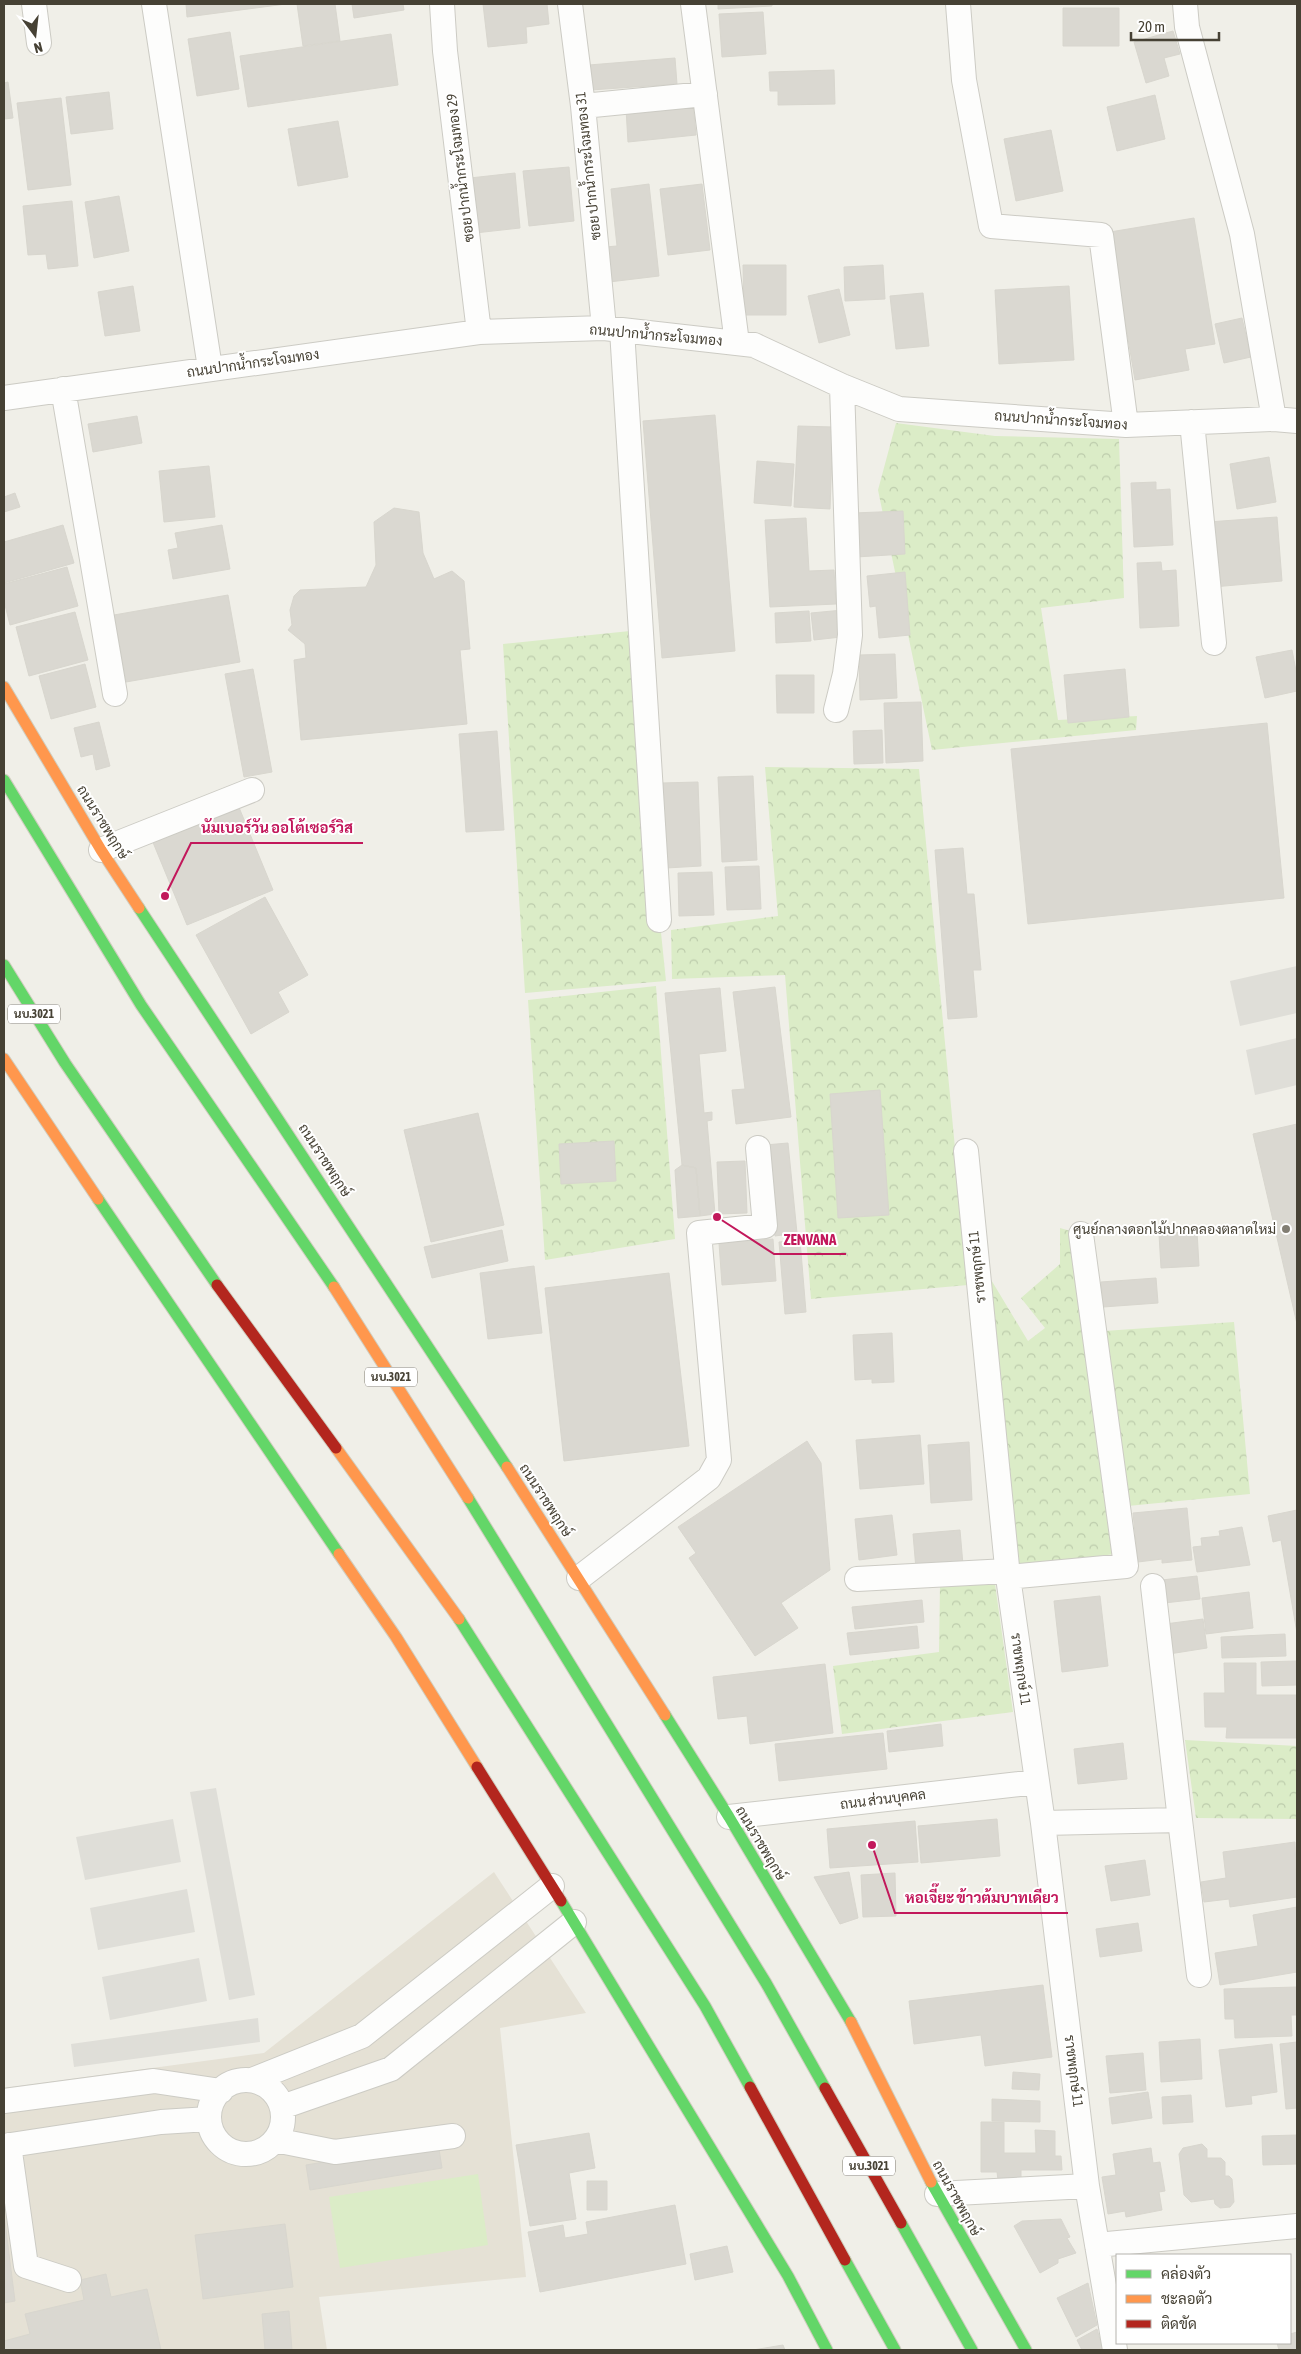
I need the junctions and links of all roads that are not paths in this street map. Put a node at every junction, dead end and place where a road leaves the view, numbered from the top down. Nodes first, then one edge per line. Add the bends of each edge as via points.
1 (34, 4) edge
2 (154, 4) edge
3 (442, 4) edge
4 (570, 4) edge
5 (693, 4) edge
6 (958, 4) edge
7 (1185, 4) edge
8 (39, 43) dead end
9 (705, 94) junction
10 (583, 106) junction
11 (613, 329) junction
12 (480, 332) junction
13 (737, 343) junction
14 (210, 368) junction
15 (842, 386) junction
16 (63, 389) junction
17 (4, 398) edge
18 (1286, 420) edge
19 (1192, 422) junction
20 (1126, 425) junction
21 (1214, 643) dead end
22 (4, 687) edge
23 (115, 694) dead end
24 (836, 710) dead end
25 (4, 780) edge
26 (252, 790) dead end
27 (101, 850) junction
28 (658, 920) dead end
29 (4, 965) edge
30 (4, 988) edge
31 (4, 1059) edge
32 (65, 1063) junction
33 (758, 1148) dead end
34 (966, 1151) dead end
35 (1082, 1234) dead end
36 (1007, 1574) junction
37 (579, 1578) junction
38 (857, 1579) dead end
39 (1153, 1586) dead end
40 (1037, 1782) junction
41 (728, 1817) junction
42 (1180, 1820) junction
43 (1043, 1823) junction
44 (552, 1886) junction
45 (574, 1922) junction
46 (1199, 1975) dead end
47 (252, 2080) junction
48 (221, 2091) junction
49 (4, 2101) edge
50 (282, 2107) junction
51 (209, 2119) junction
52 (453, 2136) dead end
53 (275, 2140) junction
54 (7, 2145) edge
55 (1088, 2186) junction
56 (942, 2202) junction
57 (1297, 2226) edge
58 (1097, 2245) junction
59 (788, 2276) junction
60 (69, 2280) dead end
61 (1008, 2342) dead end
62 (827, 2350) edge
63 (836, 2350) edge
64 (895, 2350) edge
65 (972, 2350) edge
66 (1026, 2350) edge
67 (1115, 2350) edge

1 - 8 street
2 - 14 street
3 - 12 street, ซอย ปากน้ำกระโจมทอง 29
4 - 10 street, ซอย ปากน้ำกระโจมทอง 31
5 - 9 street
6 - 20 street via 964,80 991,226 1101,235
7 - 18 street via 1187,27 1242,234
9 - 10 street
9 - 13 street
10 - 11 street, ซอย ปากน้ำกระโจมทอง 31
11 - 12 street, ถนนปากน้ำกระโจมทอง
11 - 13 street, ถนนปากน้ำกระโจมทอง
11 - 28 street, ซอย ปากน้ำกระโจมทอง 31
12 - 14 street, ถนนปากน้ำกระโจมทอง
13 - 15 street, ถนนปากน้ำกระโจมทอง via 754,345
14 - 16 street, ถนนปากน้ำกระโจมทอง
15 - 20 street, ถนนปากน้ำกระโจมทอง via 899,409
15 - 24 street via 850,635
16 - 17 street, ถนนปากน้ำกระโจมทอง
16 - 23 street
18 - 19 street, ถนนปากน้ำกระโจมทอง
19 - 20 street, ถนนปากน้ำกระโจมทอง
19 - 21 street
22 - 27 main road, ถนนราชพฤกษ์ / นบ.3021
25 - 65 main road, นบ.3021 via 141,1004 353,1316 478,1514 766,1983
26 - 27 street
27 - 37 main road, ถนนราชพฤกษ์ / นบ.3021
29 - 32 main road, นบ.3021
30 - 32 main road
31 - 44 main road via 396,1637
32 - 64 main road, นบ.3021 via 229,1303 445,1597 705,2006
33 - 37 street via 765,1226 699,1233 719,1460 709,1478
34 - 36 street, ราชพฤกษ์ 11
35 - 36 street via 1126,1566
36 - 38 street
36 - 40 street, ราชพฤกษ์ 11
37 - 41 main road, ถนนราชพฤกษ์ / นบ.3021
39 - 42 street
40 - 41 street, ถนน ส่วนบุคคล
40 - 43 street, ราชพฤกษ์ 11
41 - 56 main road, ถนนราชพฤกษ์ / นบ.3021 via 849,2019
42 - 43 street
42 - 46 street
43 - 55 street, ราชพฤกษ์ 11
44 - 45 main road
44 - 47 street via 362,2036
45 - 50 street via 391,2069
45 - 59 main road
47 - 48 street via 240,2080
47 - 50 street via 271,2089
48 - 49 street via 154,2080
48 - 51 street via 214,2099
50 - 53 street via 284,2117
51 - 53 street via 222,2145 239,2153 259,2152
51 - 54 street via 161,2122
52 - 53 street via 335,2152
54 - 60 street via 26,2266
55 - 56 street
55 - 58 street, ราชพฤกษ์ 11
56 - 61 main road
56 - 66 main road, ถนนราชพฤกษ์ / นบ.3021
57 - 58 street
58 - 67 street, ราชพฤกษ์ 11
59 - 62 main road
59 - 63 main road

